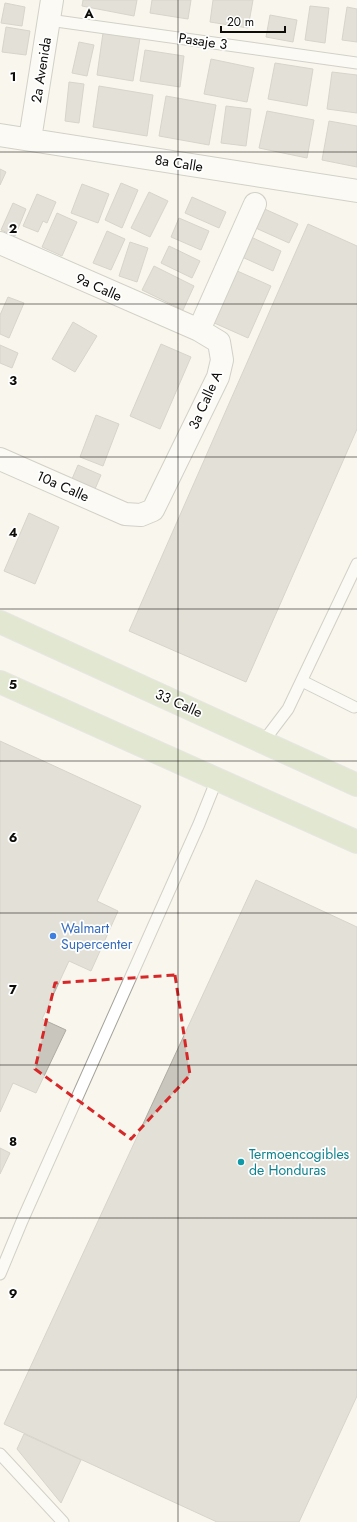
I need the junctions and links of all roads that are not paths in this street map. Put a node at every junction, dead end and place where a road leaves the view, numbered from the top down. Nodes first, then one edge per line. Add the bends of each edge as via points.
1 (50, 10) edge
2 (357, 62) edge
3 (0, 135) edge
4 (30, 139) junction
5 (357, 190) edge
6 (255, 204) dead end
7 (0, 243) edge
8 (199, 330) junction
9 (0, 459) edge
10 (125, 514) joint
11 (357, 564) edge
12 (0, 622) edge
13 (302, 680) junction
14 (0, 682) edge
15 (356, 705) edge
16 (263, 742) junction
17 (217, 779) junction
18 (357, 785) edge
19 (357, 842) edge
20 (0, 1274) edge
21 (0, 1454) edge
22 (62, 1522) edge

1 - 2 lane, Pasaje 3
1 - 4 street, 2a Avenida
3 - 4 street, 8a Calle
4 - 5 street, 8a Calle
6 - 8 street
7 - 8 street, 9a Calle
8 - 10 street, 3a Calle A via 219,342 222,360 218,377 153,510 141,515
9 - 10 street, 10a Calle
11 - 13 lane
12 - 16 main road, 33 Calle
13 - 15 lane
13 - 16 lane via 288,709
14 - 17 main road
16 - 18 main road, 33 Calle
17 - 19 main road
17 - 20 lane
21 - 22 lane

